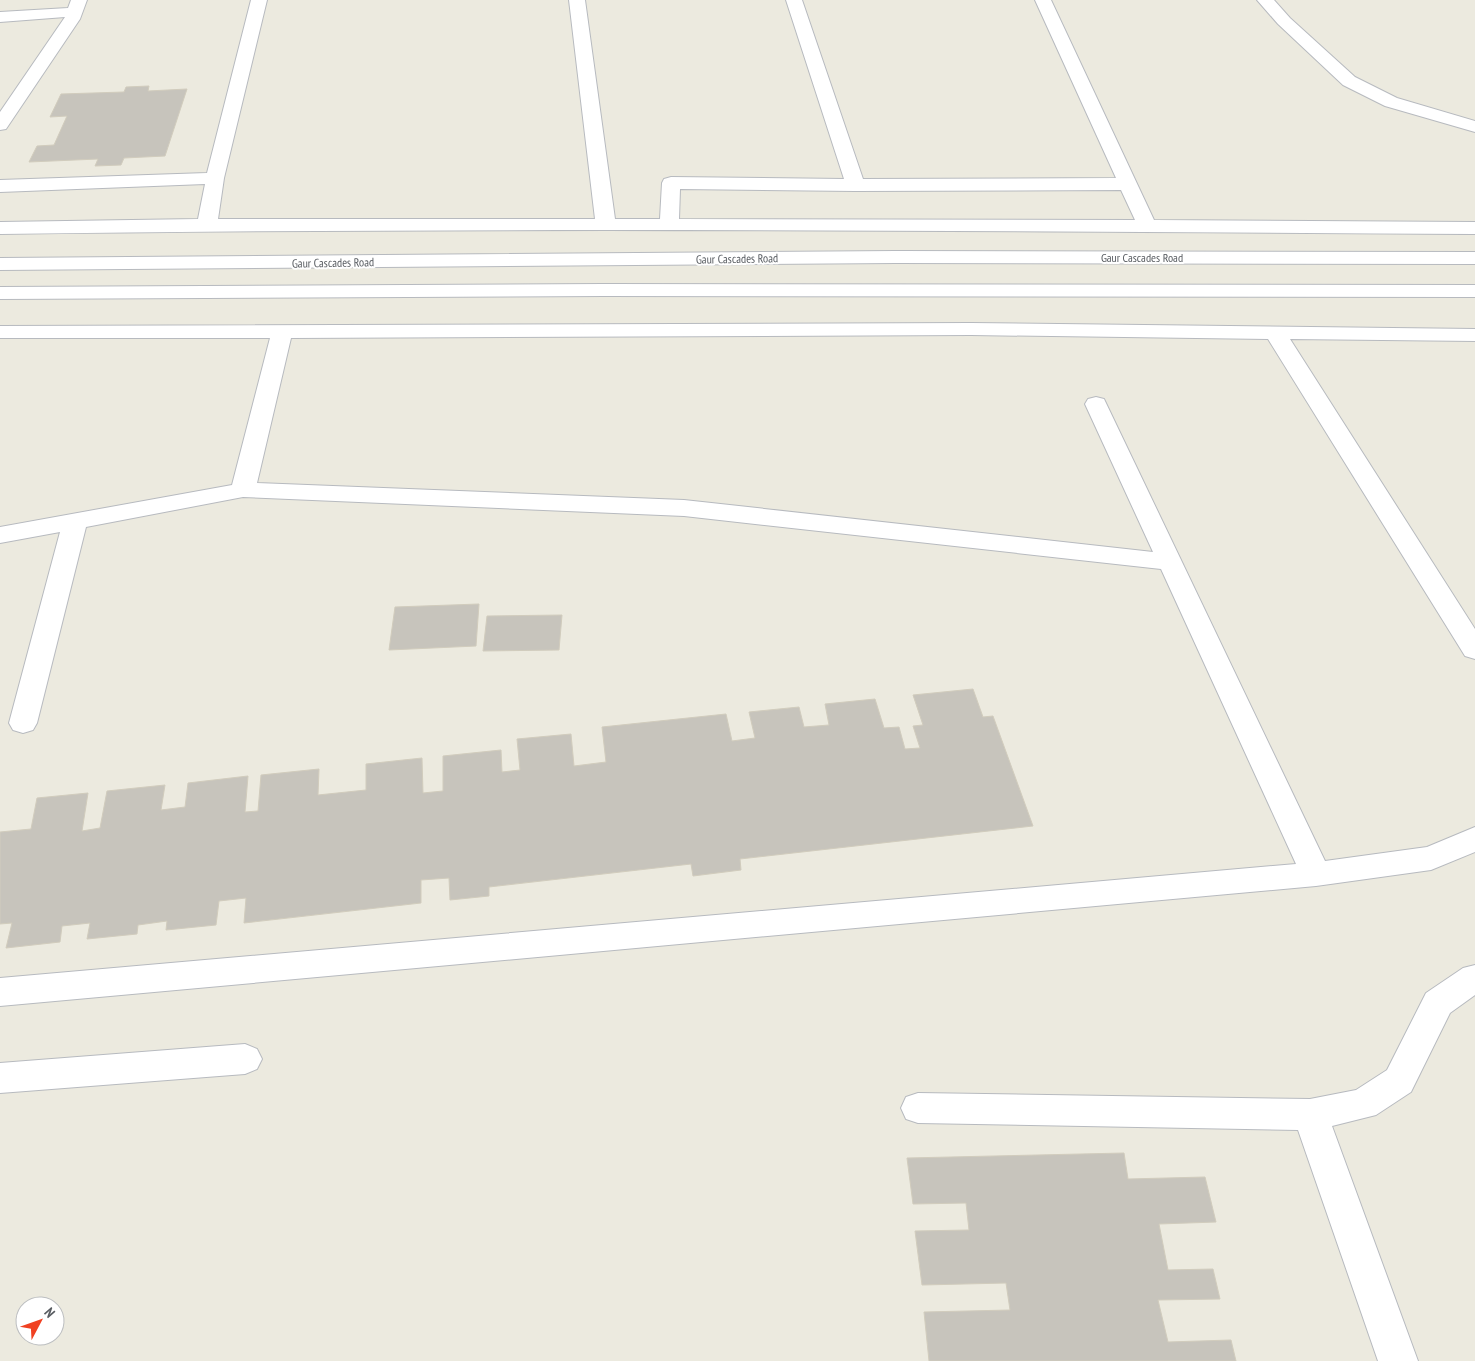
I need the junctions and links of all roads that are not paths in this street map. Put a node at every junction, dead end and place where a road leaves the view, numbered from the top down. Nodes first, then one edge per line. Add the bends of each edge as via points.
1 (259, 0) edge
2 (577, 0) edge
3 (794, 0) edge
4 (1043, 0) edge
5 (1265, 0) edge
6 (76, 6) edge
7 (0, 17) edge
8 (7, 104) edge
9 (0, 125) edge
10 (1475, 127) edge
11 (215, 178) junction
12 (1128, 184) junction
13 (854, 185) junction
14 (0, 186) edge
15 (207, 225) junction
16 (890, 225) junction
17 (606, 226) junction
18 (669, 226) junction
19 (1147, 226) junction
20 (0, 228) edge
21 (1475, 228) edge
22 (896, 257) junction
23 (1475, 258) edge
24 (0, 264) edge
25 (966, 290) junction
26 (1475, 291) edge
27 (0, 293) edge
28 (971, 329) junction
29 (282, 331) junction
30 (0, 332) edge
31 (1276, 334) junction
32 (1475, 335) edge
33 (1096, 404) dead end
34 (243, 490) junction
35 (75, 521) junction
36 (0, 535) edge
37 (1168, 562) junction
38 (1475, 650) edge
39 (23, 722) dead end
40 (1475, 840) edge
41 (1316, 874) junction
42 (1475, 978) edge
43 (0, 992) edge
44 (245, 1059) dead end
45 (0, 1078) edge
46 (918, 1108) dead end
47 (1310, 1115) junction
48 (1398, 1361) edge

1 - 11 street
2 - 17 street
3 - 13 street
4 - 12 street
5 - 10 street via 1349,81 1391,102
6 - 7 street
6 - 8 street via 72,19
8 - 9 street
11 - 14 street
11 - 15 street
12 - 13 street
12 - 19 street
13 - 18 street via 670,182
15 - 17 street
15 - 20 street
16 - 18 street
16 - 19 street
16 - 22 street
17 - 18 street
19 - 21 street
22 - 23 street, Gaur Cascades Road
22 - 24 street, Gaur Cascades Road
25 - 26 street, Gaur Cascades Road
25 - 27 street, Gaur Cascades Road
25 - 28 street
28 - 29 street
28 - 31 street
29 - 30 street
29 - 34 street
31 - 32 street
31 - 38 street
33 - 37 street
34 - 35 street
34 - 37 street via 684,508
35 - 36 street
35 - 39 street
37 - 41 street
40 - 41 street via 1431,858
41 - 43 street
42 - 47 street via 1438,1003 1399,1081 1364,1104
44 - 45 street
46 - 47 street
47 - 48 street

